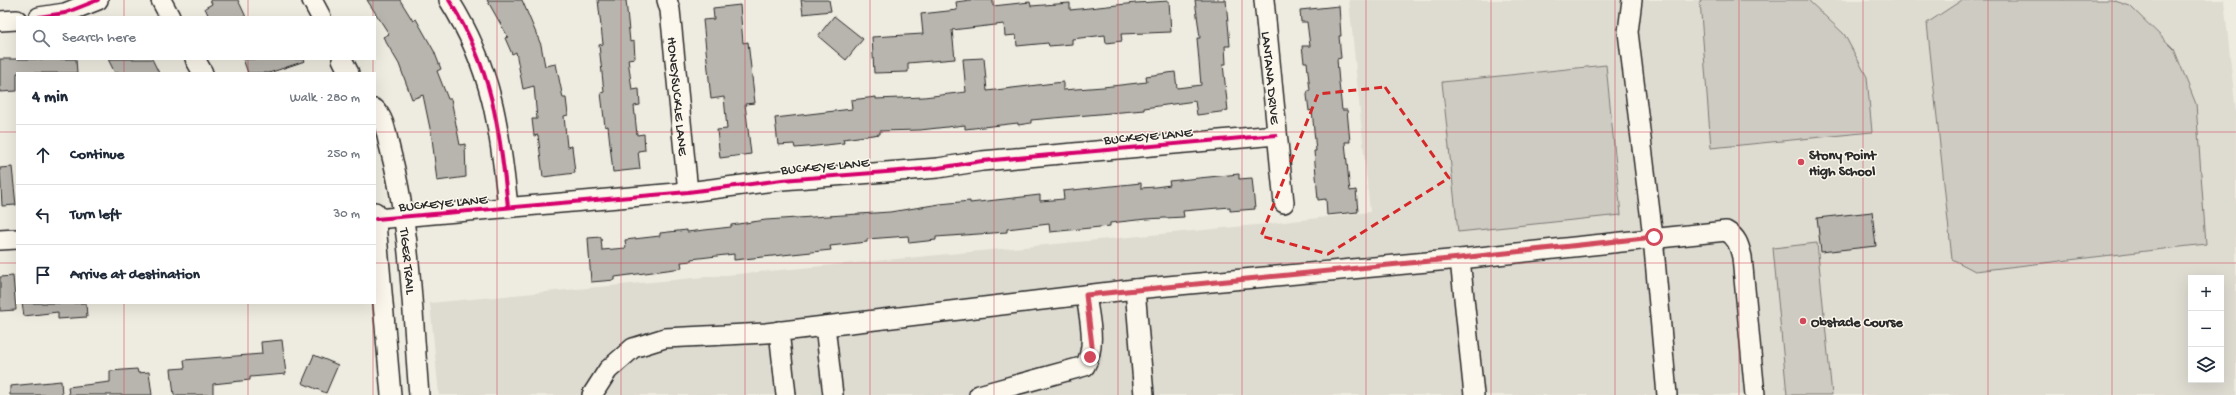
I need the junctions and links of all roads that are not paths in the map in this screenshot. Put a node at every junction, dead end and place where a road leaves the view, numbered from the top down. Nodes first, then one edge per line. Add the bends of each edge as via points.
1 (98, 0) edge
2 (161, 0) edge
3 (312, 0) edge
4 (449, 0) edge
5 (667, 0) edge
6 (1264, 0) edge
7 (1632, 0) edge
8 (46, 16) edge
9 (169, 16) edge
10 (320, 16) edge
11 (16, 20) edge
12 (0, 21) edge
13 (195, 60) edge
14 (342, 60) edge
15 (201, 72) edge
16 (348, 72) edge
17 (376, 110) edge
18 (1276, 135) junction
19 (688, 192) junction
20 (1284, 203) dead end
21 (508, 208) junction
22 (376, 215) edge
23 (404, 218) junction
24 (1654, 237) junction
25 (16, 239) edge
26 (0, 240) edge
27 (1460, 258) junction
28 (1135, 289) junction
29 (1086, 295) junction
30 (825, 326) junction
31 (779, 332) junction
32 (391, 395) edge
33 (419, 395) edge
34 (592, 395) edge
35 (786, 395) edge
36 (833, 395) edge
37 (979, 395) edge
38 (1144, 395) edge
39 (1474, 395) edge
40 (1667, 395) edge
41 (1755, 395) edge

1 - 8 street via 65,13
2 - 9 street
3 - 10 street
4 - 21 street via 467,32 488,82 500,135
5 - 19 street, HONEYSUCKLE LANE
6 - 18 street, LANTANA DRIVE
7 - 24 street via 1628,32
11 - 12 street
13 - 15 street
14 - 16 street
17 - 23 street, TIGER TRAIL via 382,115 395,165
18 - 19 street, BUCKEYE LANE via 982,161 938,168 782,180
18 - 20 street, LANTANA DRIVE
19 - 21 street, BUCKEYE LANE
21 - 23 street, BUCKEYE LANE
22 - 23 street, BUCKEYE LANE
22 - 32 street, TIGER TRAIL
23 - 33 street, TIGER TRAIL
24 - 27 street
24 - 40 street
24 - 41 street via 1726,231 1734,235 1742,257
25 - 26 street
27 - 28 street
27 - 39 street
28 - 29 street
28 - 38 street
29 - 30 street
29 - 37 street via 1092,346 1085,366
30 - 31 street
30 - 36 street
31 - 34 street via 665,338 633,348 608,370
31 - 35 street

